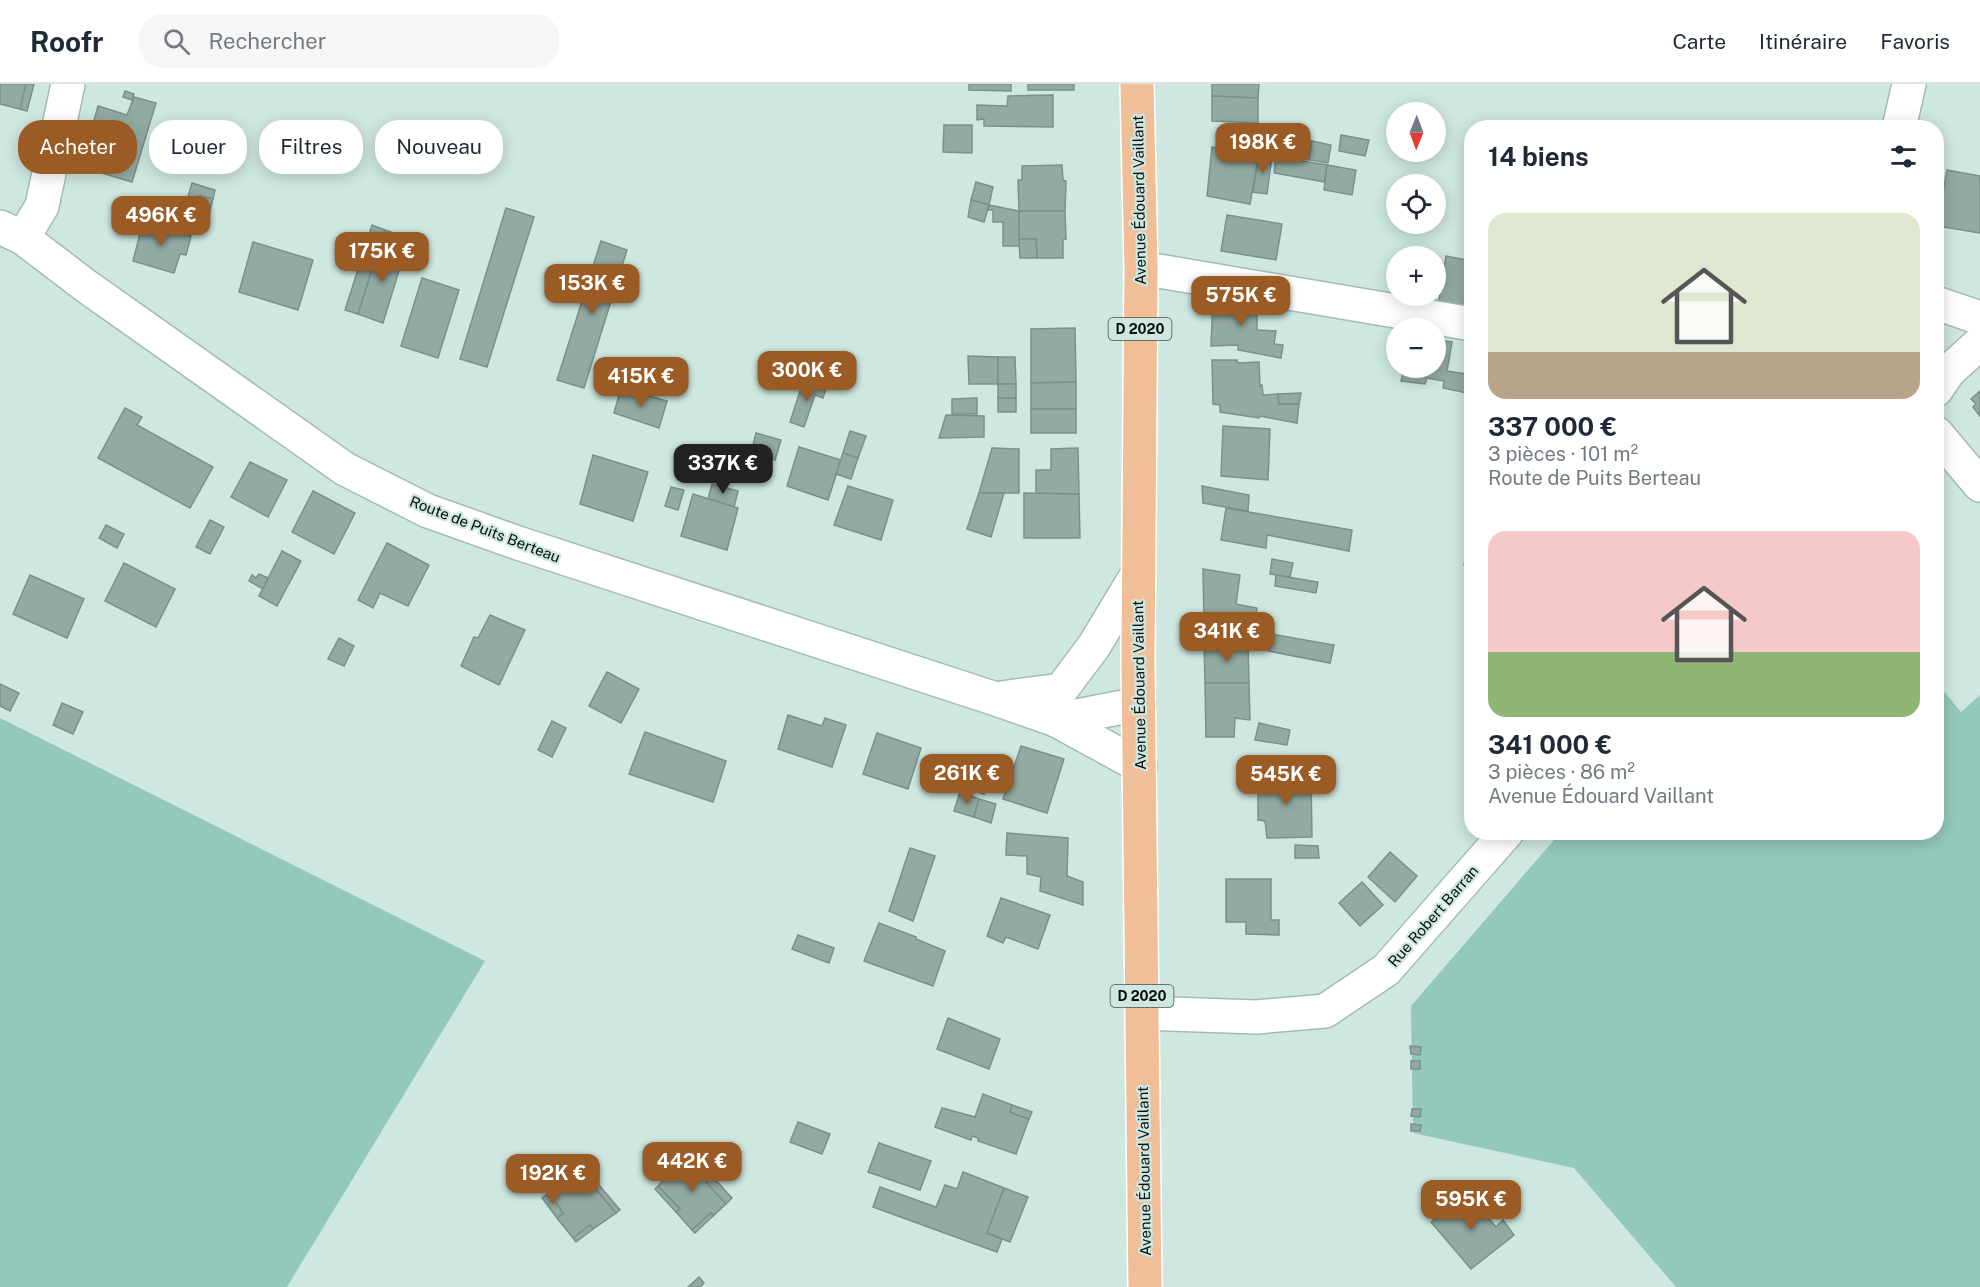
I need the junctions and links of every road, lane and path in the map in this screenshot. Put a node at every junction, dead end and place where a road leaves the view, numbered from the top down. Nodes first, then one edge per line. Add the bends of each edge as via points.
1 (68, 84) edge
2 (1137, 84) edge
3 (1909, 84) edge
4 (1901, 120) edge
5 (12, 233) edge
6 (1141, 268) junction
7 (1944, 306) edge
8 (1980, 318) edge
9 (1464, 323) edge
10 (1980, 343) edge
11 (1944, 378) edge
12 (1944, 442) edge
13 (1980, 484) edge
14 (1138, 573) junction
15 (1139, 704) junction
16 (1058, 705) junction
17 (1140, 766) junction
18 (1500, 840) edge
19 (1142, 1013) junction
20 (1145, 1287) edge

1 - 5 street via 42,206
2 - 6 main road, Avenue Édouard Vaillant / D 2020
3 - 4 street
5 - 16 street, Route de Puits Berteau via 345,469 428,511 996,699
6 - 9 street
6 - 14 main road, Avenue Édouard Vaillant / D 2020
7 - 8 street
10 - 11 street
12 - 13 street
14 - 15 main road, Avenue Édouard Vaillant / D 2020
14 - 16 street
15 - 16 street
15 - 17 main road, Avenue Édouard Vaillant / D 2020
16 - 17 street
17 - 19 main road, Avenue Édouard Vaillant / D 2020
18 - 19 street, Rue Robert Barran via 1386,970 1325,1011 1256,1017
19 - 20 main road, Avenue Édouard Vaillant / D 2020

